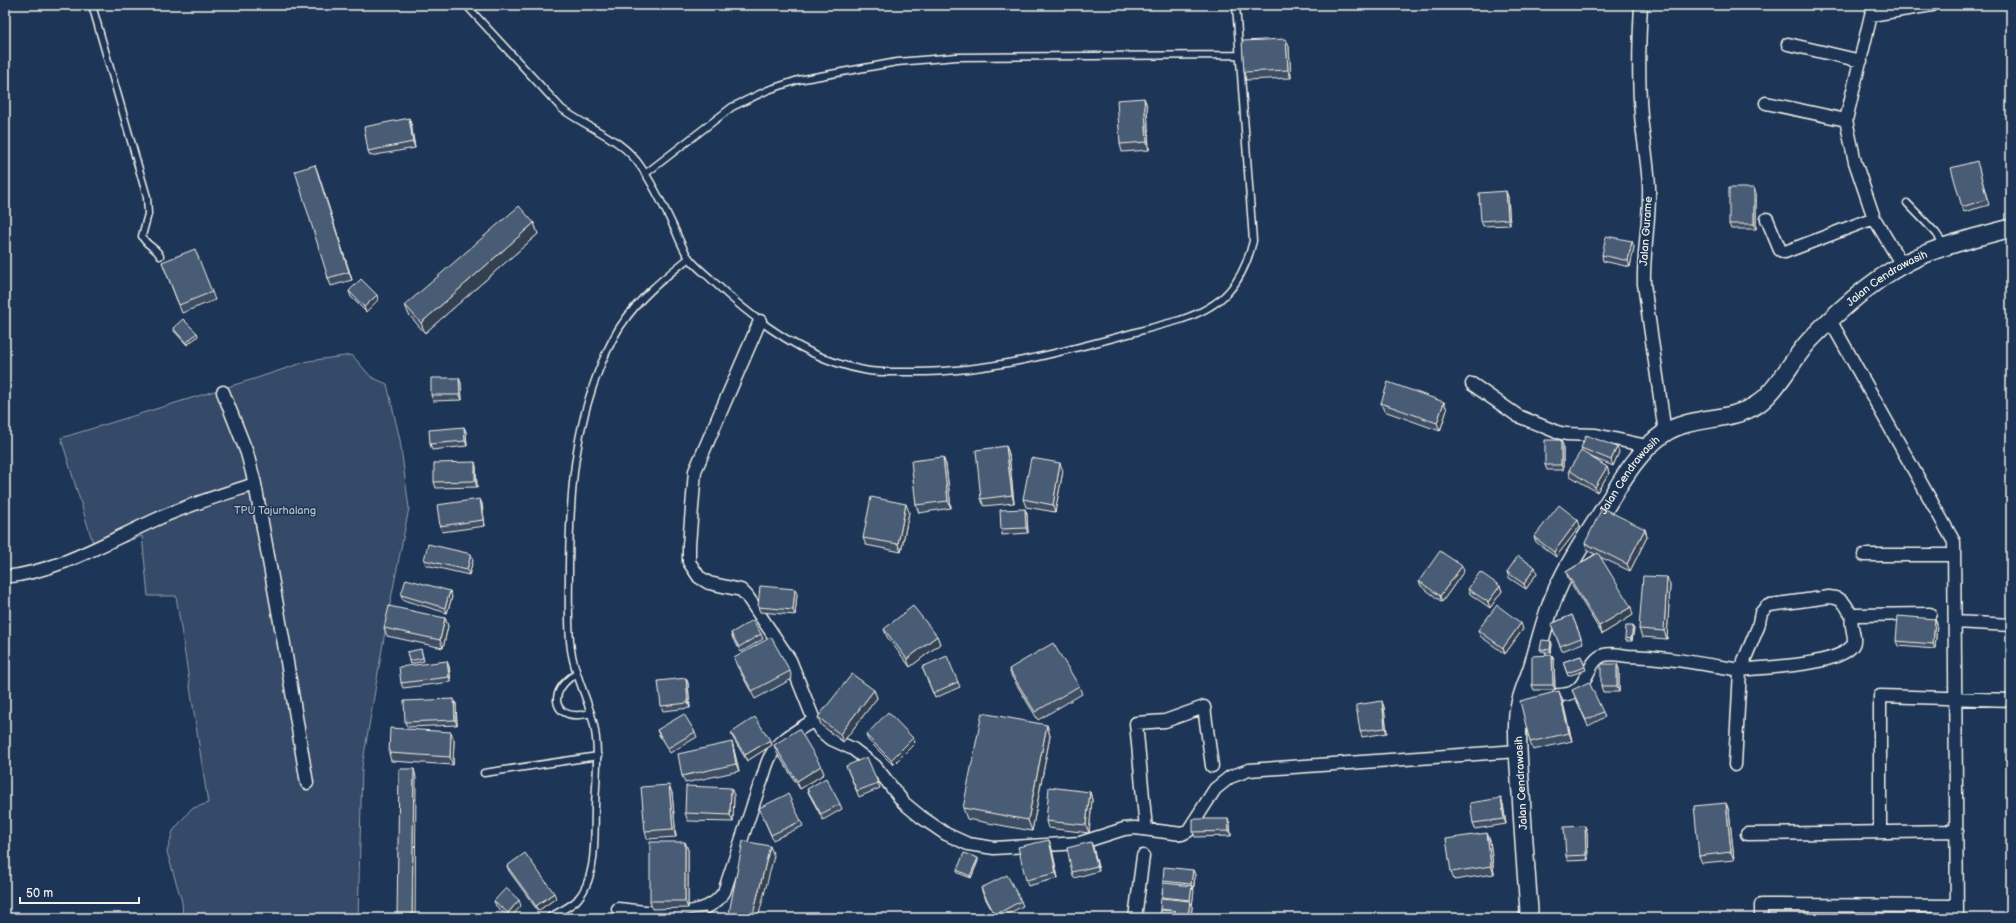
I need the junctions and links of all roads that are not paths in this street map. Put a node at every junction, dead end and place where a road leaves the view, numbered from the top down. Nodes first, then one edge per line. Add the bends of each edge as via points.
1 (92, 5) edge
2 (466, 5) edge
3 (1236, 5) edge
4 (1641, 5) edge
5 (1932, 5) edge
6 (1872, 10) edge
7 (1788, 44) dead end
8 (1239, 55) junction
9 (1860, 61) junction
10 (1766, 104) dead end
11 (1846, 120) junction
12 (645, 174) junction
13 (1907, 203) dead end
14 (1874, 218) junction
15 (1767, 219) dead end
16 (2011, 228) edge
17 (1946, 248) junction
18 (160, 256) dead end
19 (689, 258) junction
20 (1902, 265) junction
21 (1830, 320) junction
22 (760, 321) junction
23 (1472, 384) dead end
24 (223, 392) dead end
25 (1665, 433) junction
26 (1647, 446) junction
27 (255, 484) junction
28 (1864, 555) dead end
29 (1954, 555) junction
30 (5, 577) edge
31 (1930, 614) dead end
32 (1852, 617) junction
33 (1955, 622) junction
34 (2011, 625) edge
35 (1740, 670) junction
36 (576, 674) junction
37 (1522, 694) junction
38 (1955, 698) junction
39 (2011, 700) edge
40 (591, 713) junction
41 (814, 720) junction
42 (1518, 750) junction
43 (598, 756) junction
44 (1735, 765) dead end
45 (1212, 766) dead end
46 (484, 773) dead end
47 (307, 783) dead end
48 (1146, 829) junction
49 (1957, 831) junction
50 (1880, 832) junction
51 (1747, 834) dead end
52 (1143, 856) dead end
53 (618, 909) dead end
54 (1957, 912) edge
55 (548, 918) edge
56 (1135, 918) edge
57 (1528, 918) edge
58 (1761, 918) edge

1 - 18 lane via 146,197 148,214 142,236
2 - 12 lane via 562,109 620,143
3 - 8 lane
4 - 25 street, Jalan Gurame via 1641,114 1648,164 1650,208 1644,284
5 - 6 street
6 - 9 street
7 - 9 street
8 - 12 lane via 957,57 898,62 798,80 768,90 732,108
8 - 22 lane via 1245,147 1252,201 1253,241 1243,272 1216,304 1200,313 1037,357 936,373 865,370 830,361
9 - 11 street
10 - 11 street
11 - 14 street via 1855,162
12 - 19 lane
13 - 17 lane via 1936,233
14 - 15 street via 1786,252 1780,250
14 - 20 street
16 - 17 street, Jalan Cendrawasih
17 - 20 street, Jalan Cendrawasih
19 - 22 lane via 735,302
19 - 36 lane via 650,289 621,325 596,377 586,407 573,471 570,503 570,642
20 - 21 street, Jalan Cendrawasih via 1861,292
21 - 25 street, Jalan Cendrawasih via 1807,343 1776,385 1757,405 1733,414 1687,423
21 - 29 street via 1954,542
22 - 41 street via 695,471 689,562 699,577 708,583 741,590 746,596 790,660
23 - 26 street via 1518,416 1557,432 1596,435
24 - 27 street via 247,453
25 - 26 street, Jalan Cendrawasih
26 - 37 street, Jalan Cendrawasih via 1578,548 1556,591
27 - 30 street via 169,514 111,543 50,568
27 - 47 street
28 - 29 street
29 - 33 street
31 - 32 street via 1870,613
32 - 35 street via 1852,647 1831,658 1810,663
32 - 35 street via 1843,600 1830,597 1766,607 1761,613 1758,627
33 - 34 street
33 - 38 street
35 - 37 street via 1652,657 1605,655 1598,658 1582,685 1570,693
35 - 44 street
36 - 40 lane
36 - 40 lane via 561,686 557,701 559,708 571,716
37 - 42 street, Jalan Cendrawasih via 1518,714
38 - 39 street
38 - 49 street
38 - 50 street via 1880,696
40 - 43 lane
41 - 48 street via 829,738 853,749 875,766 904,803 921,817 946,834 968,844 994,848 1080,843 1124,829
41 - 53 street via 780,743 769,758 724,892 718,901 706,909 685,914
42 - 48 street via 1257,768 1239,773 1215,789 1188,831 1182,834
42 - 57 street, Jalan Cendrawasih
43 - 46 lane
43 - 55 lane via 595,844 589,876 576,901
45 - 48 street via 1204,707 1165,721 1136,723
49 - 50 street
49 - 54 street
50 - 51 street
52 - 56 street
54 - 58 street via 1761,905

